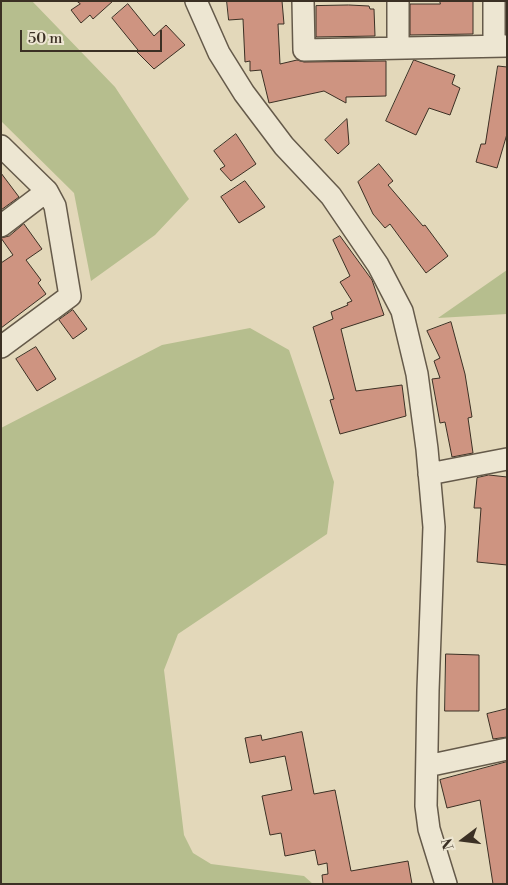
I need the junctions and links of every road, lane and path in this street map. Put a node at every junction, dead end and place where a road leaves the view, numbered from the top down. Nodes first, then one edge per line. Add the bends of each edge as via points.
1 (196, 1) edge
2 (303, 1) edge
3 (398, 1) edge
4 (494, 1) edge
5 (500, 46) edge
6 (398, 48) junction
7 (1, 146) edge
8 (47, 191) junction
9 (1, 226) edge
10 (1, 347) edge
11 (507, 459) edge
12 (429, 474) junction
13 (507, 748) edge
14 (427, 766) junction
15 (446, 884) edge

1 - 12 street via 219,53 244,93 284,146 331,196 378,264 402,311 417,374
2 - 6 street via 304,50
3 - 6 street
4 - 5 street
5 - 6 street
7 - 8 street
8 - 9 street
8 - 10 street via 55,206 70,296
11 - 12 street
12 - 14 street via 434,527
13 - 14 street
14 - 15 street via 429,829

